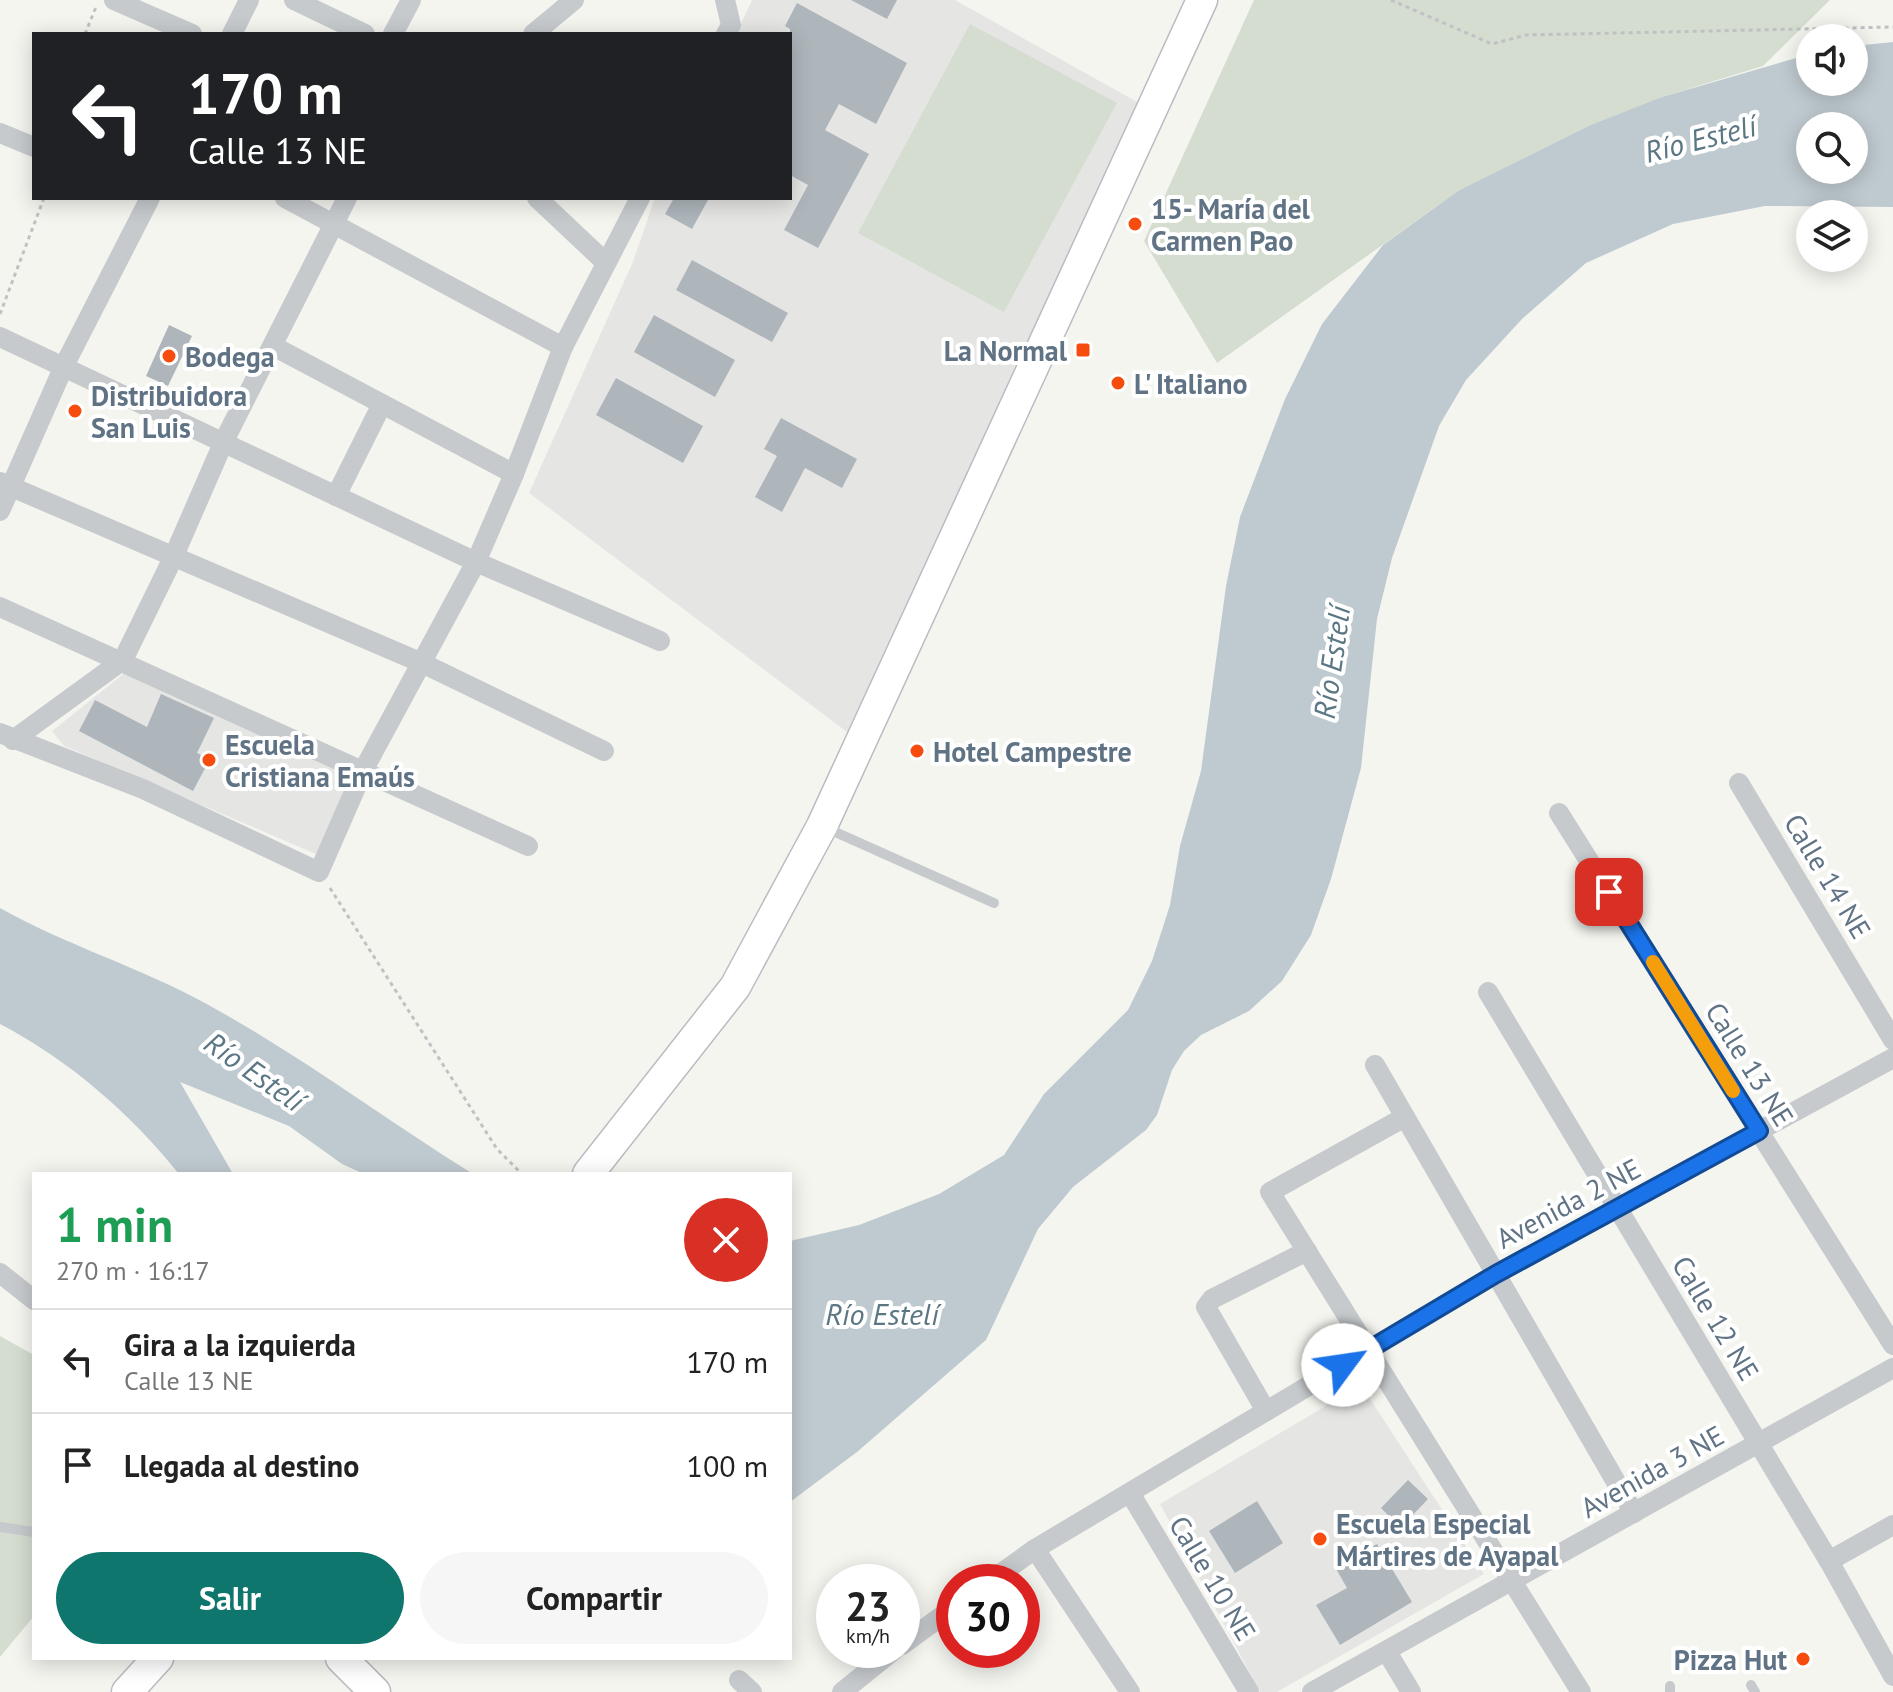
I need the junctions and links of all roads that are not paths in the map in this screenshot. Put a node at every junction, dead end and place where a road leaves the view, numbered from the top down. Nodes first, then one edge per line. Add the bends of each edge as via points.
1 (114, 0) edge
2 (249, 0) edge
3 (294, 0) edge
4 (411, 0) edge
5 (574, 0) edge
6 (725, 0) edge
7 (1202, 0) edge
8 (545, 30) edge
9 (187, 32) edge
10 (233, 32) edge
11 (361, 32) edge
12 (394, 32) edge
13 (727, 32) edge
14 (0, 133) edge
15 (32, 146) edge
16 (148, 200) edge
17 (289, 200) edge
18 (346, 200) edge
19 (539, 200) edge
20 (639, 200) edge
21 (334, 224) junction
22 (604, 261) junction
23 (0, 337) edge
24 (273, 346) junction
25 (563, 347) junction
26 (64, 366) junction
27 (382, 404) junction
28 (224, 441) junction
29 (514, 474) junction
30 (6, 484) edge
31 (336, 496) junction
32 (0, 511) edge
33 (173, 558) junction
34 (476, 562) junction
35 (0, 607) edge
36 (660, 641) dead end
37 (123, 660) junction
38 (422, 663) junction
39 (6, 736) edge
40 (604, 751) dead end
41 (364, 769) junction
42 (1739, 783) dead end
43 (1559, 813) dead end
44 (822, 826) junction
45 (528, 846) dead end
46 (994, 903) dead end
47 (1488, 992) dead end
48 (1893, 1040) edge
49 (1893, 1058) edge
50 (1375, 1065) dead end
51 (1405, 1117) junction
52 (1759, 1131) junction
53 (590, 1172) edge
54 (1618, 1209) junction
55 (1307, 1251) junction
56 (0, 1273) edge
57 (1496, 1274) junction
58 (32, 1298) edge
59 (1893, 1345) edge
60 (1368, 1350) junction
61 (1893, 1368) edge
62 (1266, 1411) junction
63 (1759, 1444) junction
64 (1130, 1493) junction
65 (1634, 1513) junction
66 (1893, 1525) edge
67 (0, 1527) edge
68 (32, 1532) edge
69 (1035, 1549) junction
70 (1829, 1561) junction
71 (1014, 1564) edge
72 (1512, 1580) junction
73 (1387, 1652) junction
74 (156, 1660) edge
75 (343, 1660) edge
76 (872, 1668) edge
77 (1893, 1676) edge
78 (127, 1692) edge
79 (375, 1692) edge
80 (842, 1692) edge
81 (1130, 1692) edge
82 (1249, 1692) edge
83 (1312, 1692) edge
84 (1411, 1692) edge
85 (1581, 1692) edge

1 - 9 street
2 - 10 street
3 - 11 street
4 - 12 street
5 - 8 street
6 - 13 street via 731,25
7 - 44 street
14 - 15 street
16 - 26 street
17 - 21 street
18 - 21 street
19 - 22 street
20 - 22 street
21 - 24 street
21 - 25 street
22 - 25 street
23 - 26 street
24 - 27 street
24 - 28 street
25 - 29 street
26 - 28 street
26 - 30 street
27 - 29 street
27 - 31 street
28 - 31 street
28 - 33 street
29 - 34 street
30 - 32 street
30 - 33 street
31 - 34 street
33 - 37 street
33 - 38 street
34 - 36 street
34 - 38 street
35 - 37 street
37 - 39 street
37 - 41 street
38 - 40 street
38 - 41 street
39 - 41 street via 143,789 319,872
41 - 45 street
42 - 48 street, Calle 14 NE
43 - 52 street, Calle 13 NE
44 - 46 lane
44 - 53 street via 735,987
47 - 54 street, Calle 12 NE
49 - 52 street, Avenida 2 NE
50 - 51 street
51 - 55 street via 1270,1192
51 - 57 street
52 - 54 street, Avenida 2 NE
52 - 59 street, Calle 13 NE
54 - 57 street, Avenida 2 NE
54 - 63 street, Calle 12 NE
55 - 60 street
55 - 62 street via 1212,1299 1206,1307
56 - 58 street
57 - 60 street, Avenida 2 NE
57 - 65 street
60 - 62 street, Avenida 2 NE
60 - 72 street
61 - 63 street, Avenida 3 NE
62 - 64 street, Avenida 2 NE
63 - 65 street, Avenida 3 NE
63 - 70 street, Calle 12 NE
64 - 69 street, Avenida 2 NE
64 - 82 street, Calle 10 NE
65 - 72 street, Avenida 3 NE
66 - 70 street
67 - 68 lane
69 - 71 street, Avenida 2 NE
69 - 81 street
70 - 77 street, Calle 12 NE
72 - 73 street, Avenida 3 NE
72 - 85 street
73 - 83 street, Avenida 3 NE
73 - 84 street
74 - 78 street
75 - 79 street
76 - 80 street

